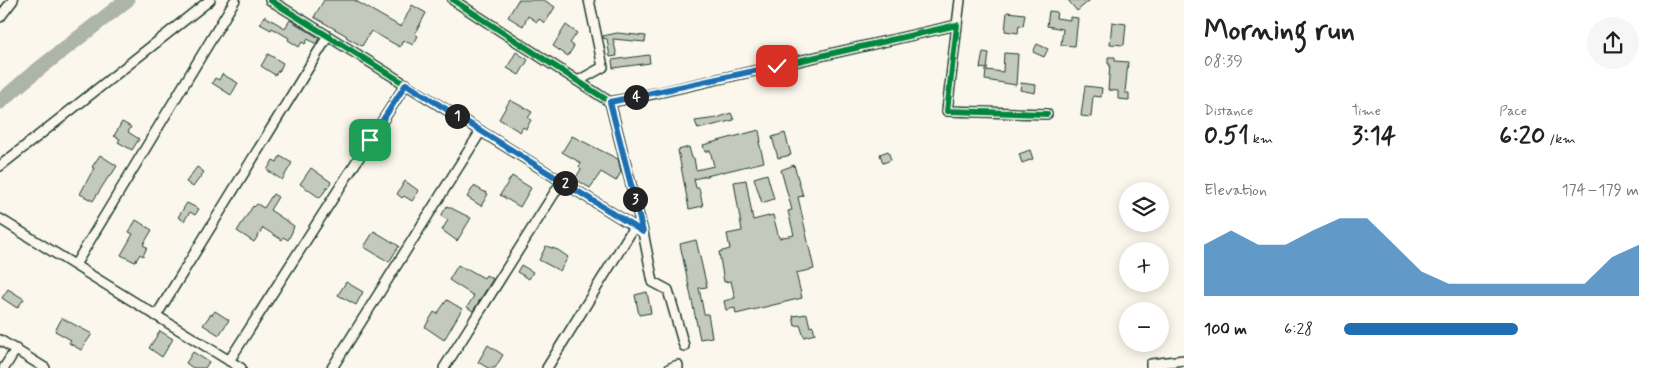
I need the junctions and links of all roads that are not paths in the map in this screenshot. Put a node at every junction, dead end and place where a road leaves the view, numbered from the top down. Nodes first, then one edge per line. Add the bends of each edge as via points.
1 (13, 0) edge
2 (210, 0) edge
3 (235, 0) edge
4 (270, 0) edge
5 (453, 0) edge
6 (589, 0) edge
7 (960, 0) edge
8 (0, 17) edge
9 (957, 25) junction
10 (328, 36) junction
11 (578, 81) junction
12 (406, 84) junction
13 (610, 102) junction
14 (1047, 114) dead end
15 (481, 131) junction
16 (0, 166) edge
17 (562, 181) junction
18 (0, 219) edge
19 (634, 227) junction
20 (643, 232) junction
21 (74, 265) junction
22 (156, 316) junction
23 (0, 340) edge
24 (684, 346) dead end
25 (16, 349) junction
26 (1184, 360) edge
27 (229, 361) junction
28 (4, 368) edge
29 (45, 368) edge
30 (241, 368) edge
31 (332, 368) edge
32 (444, 368) edge
33 (547, 368) edge
34 (1151, 368) edge

1 - 8 street
2 - 16 street
3 - 21 street
4 - 10 street
5 - 11 street
6 - 11 street via 603,67
7 - 9 street
9 - 13 street
9 - 14 street via 947,110
10 - 12 street
10 - 22 street
11 - 13 street
12 - 15 street
12 - 27 street
13 - 20 street
15 - 17 street
15 - 31 street
17 - 19 street
17 - 32 street
18 - 21 street
19 - 20 street
19 - 33 street
20 - 24 street via 653,282 668,290
21 - 22 street
22 - 27 street
23 - 25 street
25 - 28 street
25 - 29 street
26 - 34 street via 1151,364
27 - 30 street

